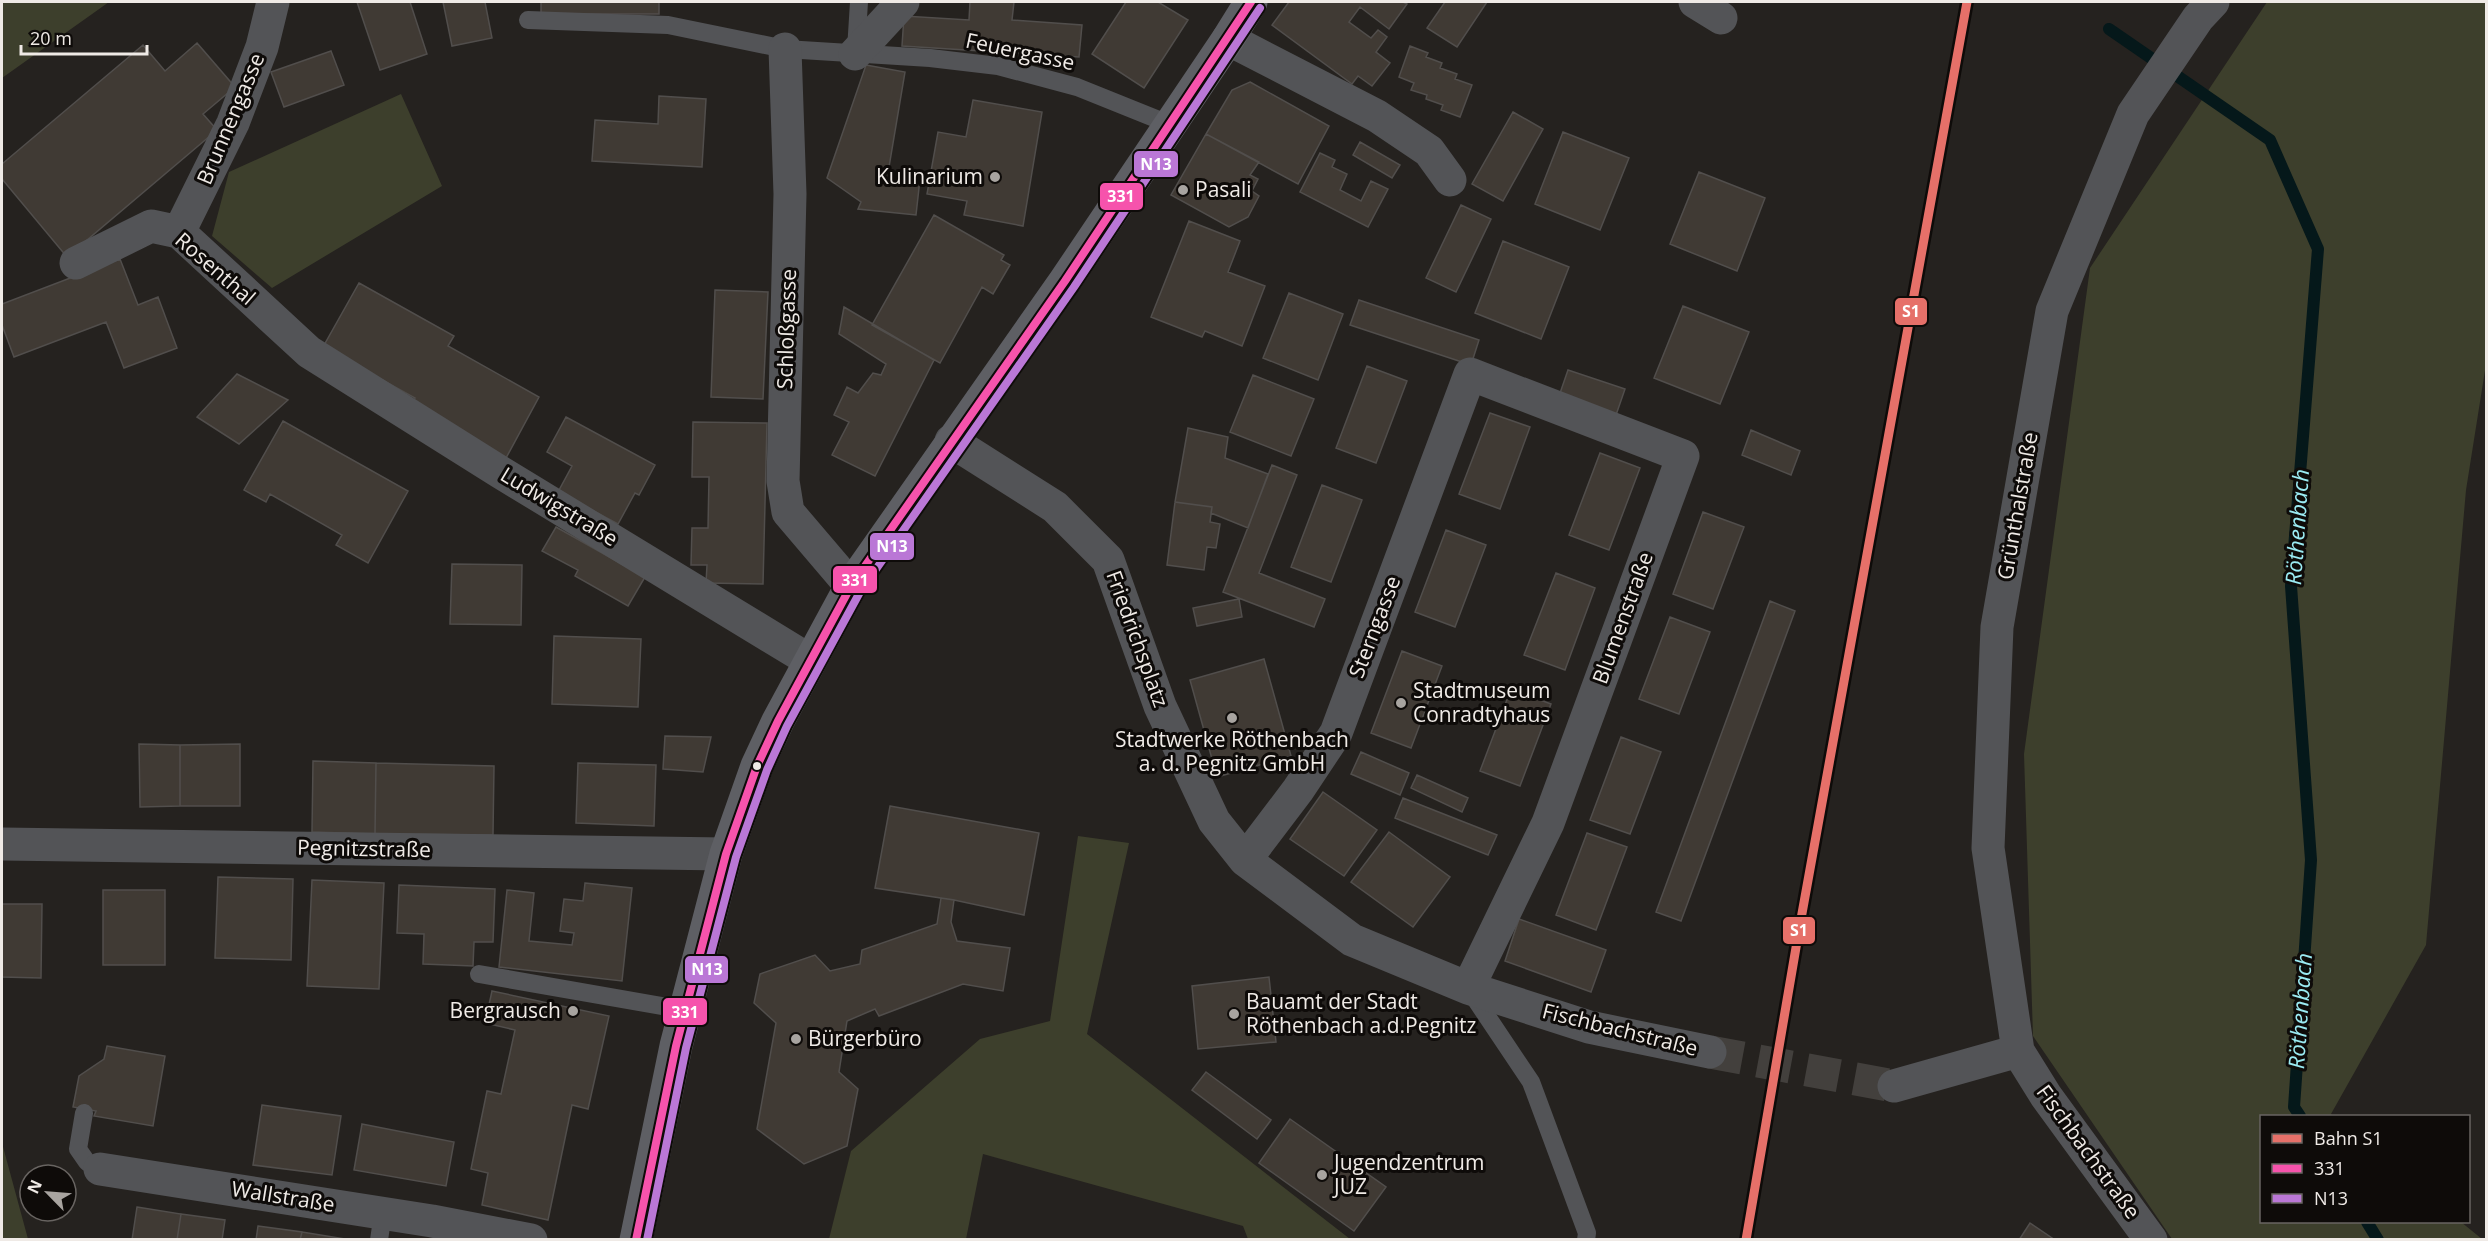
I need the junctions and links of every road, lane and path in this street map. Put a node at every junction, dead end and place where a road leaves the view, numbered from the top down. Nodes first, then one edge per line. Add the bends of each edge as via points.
1 (273, 2) edge
2 (859, 2) edge
3 (903, 2) edge
4 (1251, 2) edge
5 (2205, 10) edge
6 (528, 20) dead end
7 (1228, 39) junction
8 (785, 49) junction
9 (855, 54) junction
10 (1169, 124) junction
11 (1450, 180) dead end
12 (179, 232) junction
13 (76, 263) dead end
14 (309, 352) joint
15 (1470, 374) joint
16 (951, 441) junction
17 (851, 586) junction
18 (809, 660) junction
19 (2, 844) edge
20 (726, 854) junction
21 (1245, 860) junction
22 (479, 974) dead end
23 (1468, 988) junction
24 (685, 1010) junction
25 (2018, 1051) junction
26 (1710, 1052) tunnel mouth
27 (1894, 1086) tunnel mouth
28 (84, 1113) dead end
29 (100, 1169) joint
30 (381, 1226) edge
31 (531, 1239) edge
32 (636, 1239) edge
33 (1586, 1239) edge
34 (2151, 1239) edge

1 - 12 street, Brunnengasse via 262,47 233,123
2 - 9 lane
3 - 9 street
4 - 7 main road
5 - 25 street, Grünthalstraße via 2133,114 2052,311 1997,627 1988,848
6 - 8 lane, Feuergasse via 668,25
7 - 10 main road
7 - 11 street via 1377,116 1429,151
8 - 9 lane, Feuergasse
8 - 17 street, Schloßgasse via 790,194 783,481 788,512
9 - 10 lane, Feuergasse via 998,66 1077,87
10 - 16 main road via 1065,281
12 - 13 street, Rosenthal via 151,226
12 - 14 street, Rosenthal
14 - 18 street, Ludwigstraße
15 - 21 street, Sterngasse via 1336,733
15 - 23 street, Blumenstraße via 1683,456 1548,823
16 - 17 main road
16 - 21 street, Friedrichsplatz via 1055,507 1108,560 1160,706 1214,821
17 - 18 main road
18 - 20 main road via 757,766
19 - 20 street, Pegnitzstraße
20 - 24 main road
21 - 23 street, Fischbachstraße via 1352,940
22 - 24 lane
23 - 26 street, Fischbachstraße via 1589,1027
23 - 33 lane via 1531,1082
24 - 32 main road
25 - 27 street
25 - 34 street, Fischbachstraße
28 - 29 lane, Wallstraße via 78,1149 87,1162
29 - 30 street, Wallstraße
30 - 31 street, Wallstraße

